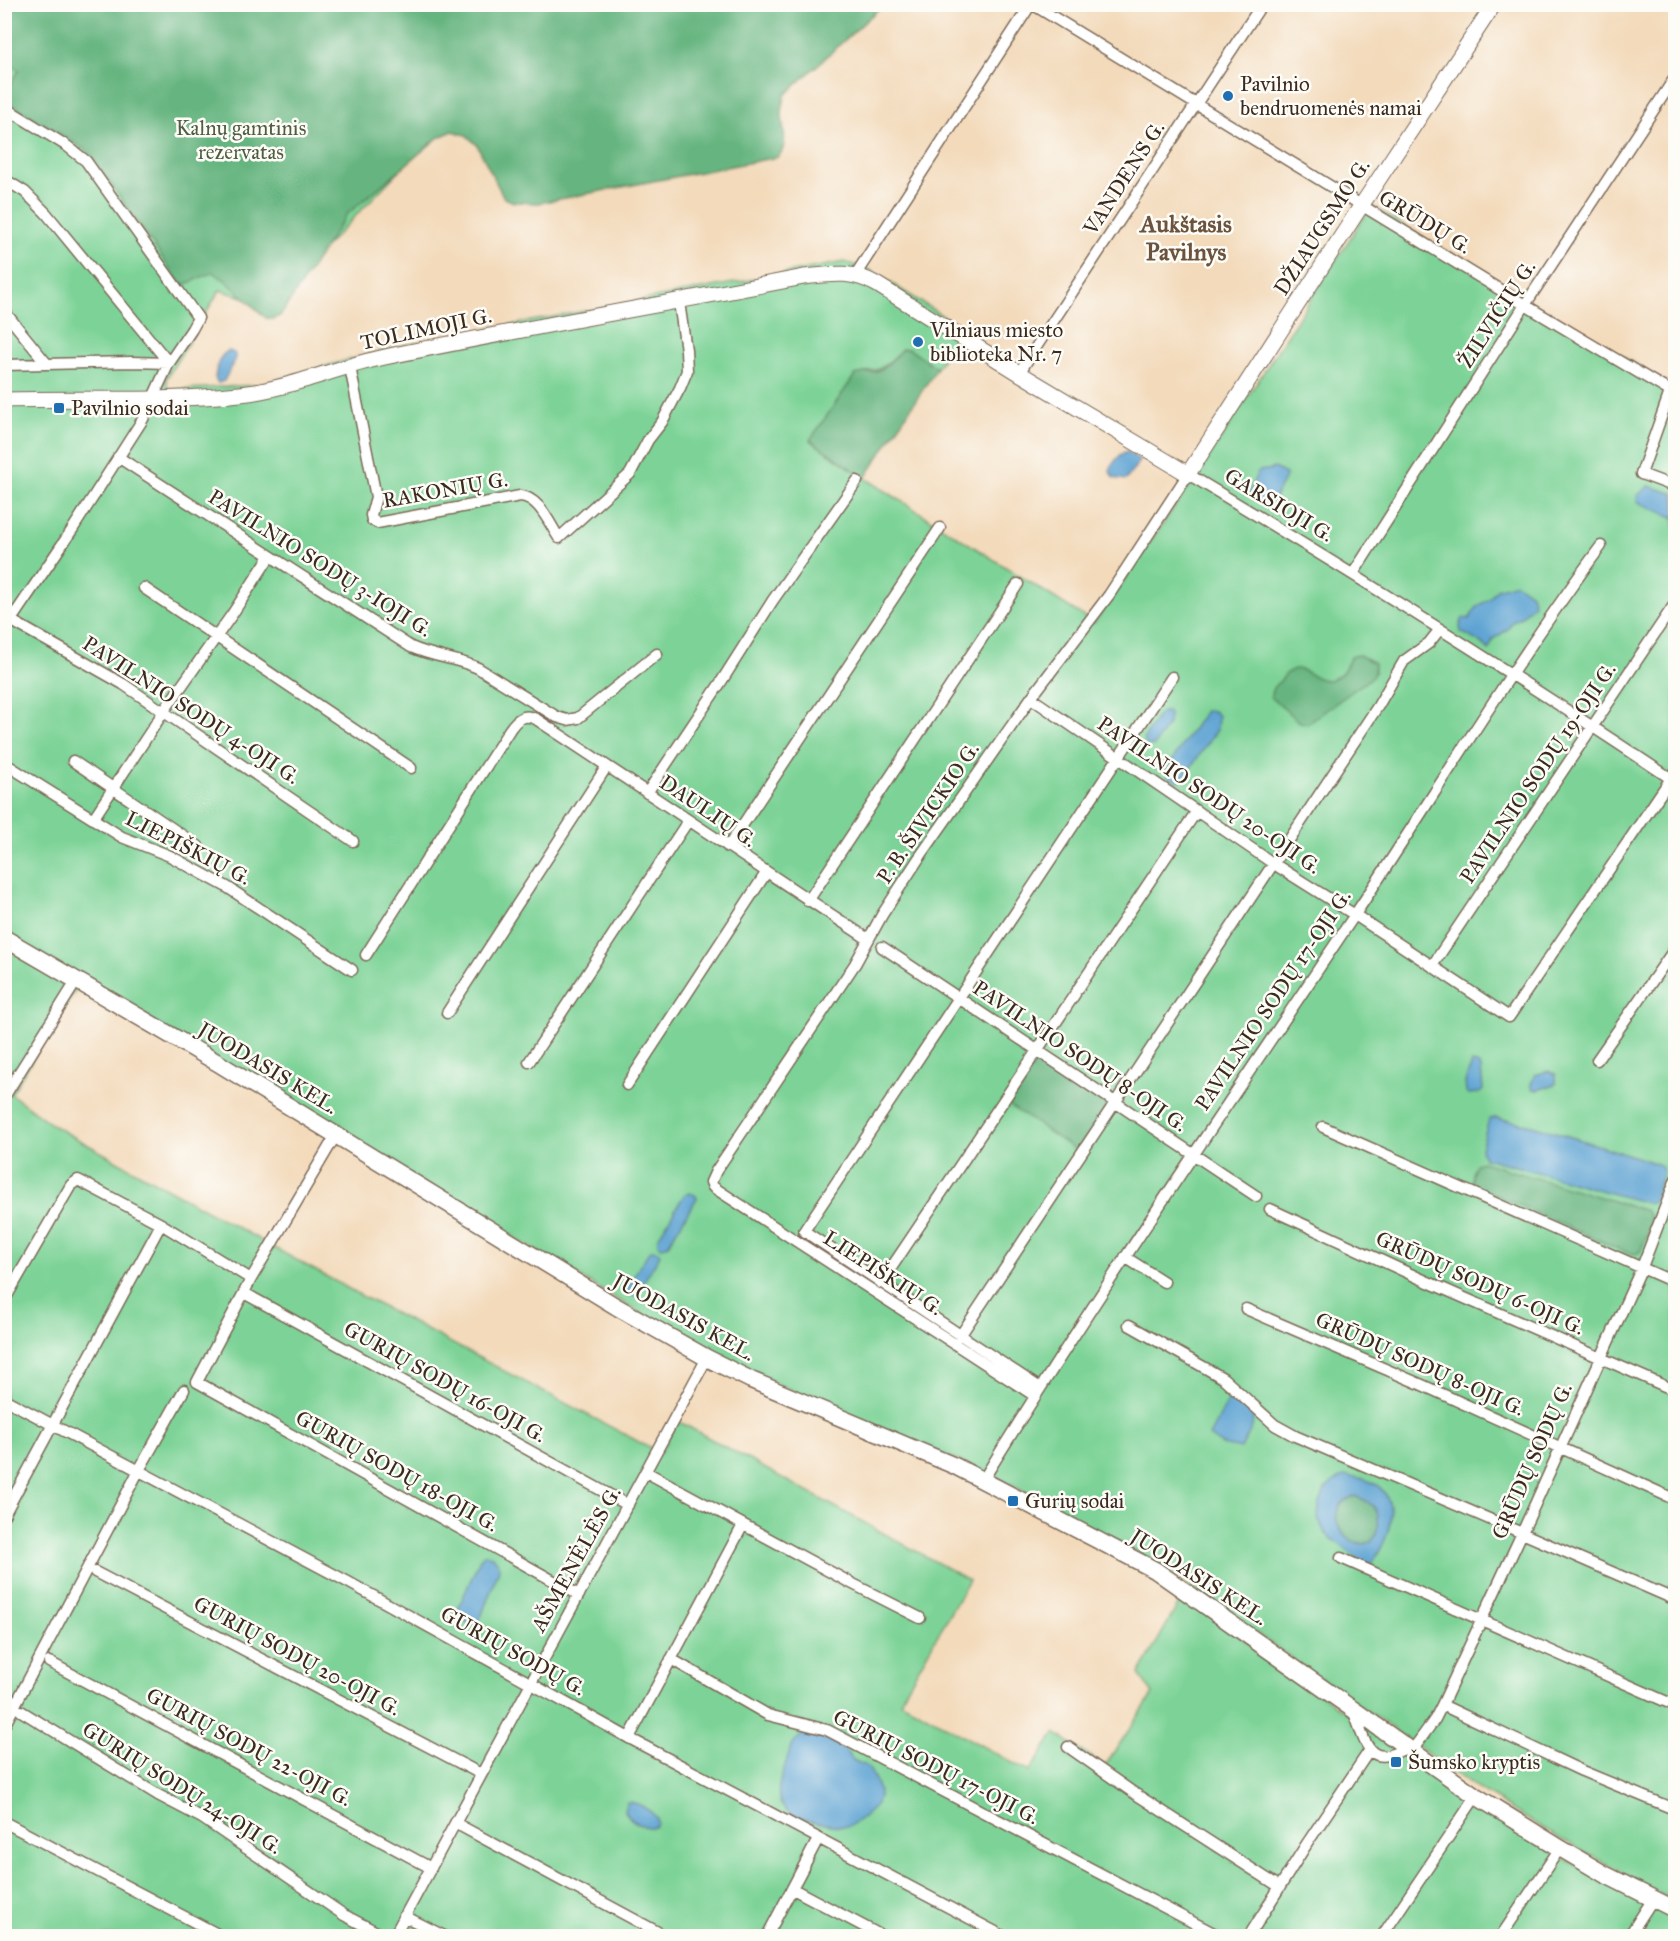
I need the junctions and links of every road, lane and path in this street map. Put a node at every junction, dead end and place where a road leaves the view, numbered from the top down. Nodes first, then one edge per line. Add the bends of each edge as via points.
1 (1032, 4) edge
2 (1262, 4) edge
3 (1494, 4) edge
4 (1676, 76) edge
5 (1196, 104) junction
6 (4, 106) edge
7 (4, 179) edge
8 (1361, 206) junction
9 (856, 274) junction
10 (680, 302) junction
11 (1525, 305) junction
12 (4, 310) edge
13 (169, 363) junction
14 (47, 364) junction
15 (4, 365) edge
16 (350, 367) junction
17 (1019, 373) junction
18 (1673, 394) edge
19 (154, 398) junction
20 (4, 400) edge
21 (118, 457) junction
22 (1188, 474) junction
23 (857, 481) dead end
24 (1676, 487) edge
25 (940, 528) dead end
26 (1601, 546) dead end
27 (270, 556) junction
28 (1353, 574) junction
29 (1018, 584) dead end
30 (144, 588) dead end
31 (1676, 602) edge
32 (7, 621) edge
33 (1440, 629) junction
34 (216, 637) junction
35 (657, 654) dead end
36 (1513, 675) junction
37 (1172, 677) dead end
38 (1031, 698) junction
39 (164, 711) junction
40 (1592, 726) junction
41 (1119, 759) junction
42 (73, 761) dead end
43 (4, 763) edge
44 (607, 766) junction
45 (411, 768) dead end
46 (1674, 777) edge
47 (113, 789) junction
48 (647, 793) junction
49 (1196, 812) junction
50 (93, 819) junction
51 (688, 821) junction
52 (353, 841) dead end
53 (198, 846) dead end
54 (728, 847) junction
55 (1274, 864) junction
56 (766, 873) junction
57 (808, 901) junction
58 (1355, 915) junction
59 (4, 938) edge
60 (868, 939) junction
61 (882, 947) dead end
62 (1676, 947) edge
63 (366, 955) dead end
64 (1432, 966) junction
65 (352, 970) dead end
66 (77, 980) junction
67 (958, 998) junction
68 (447, 1013) dead end
69 (1036, 1051) junction
70 (1597, 1060) dead end
71 (528, 1062) dead end
72 (627, 1085) dead end
73 (4, 1097) edge
74 (1114, 1103) junction
75 (1323, 1127) dead end
76 (336, 1135) junction
77 (1192, 1155) junction
78 (1676, 1179) edge
79 (711, 1182) joint
80 (1256, 1196) dead end
81 (1270, 1209) dead end
82 (161, 1224) junction
83 (1125, 1257) junction
84 (1642, 1267) junction
85 (251, 1279) junction
86 (1164, 1282) dead end
87 (881, 1283) junction
88 (1676, 1283) edge
89 (244, 1293) junction
90 (4, 1301) edge
91 (1246, 1309) dead end
92 (1129, 1325) dead end
93 (960, 1336) junction
94 (706, 1358) junction
95 (1600, 1358) junction
96 (184, 1390) dead end
97 (1676, 1391) edge
98 (1038, 1392) junction
99 (4, 1399) edge
100 (52, 1425) junction
101 (1560, 1447) junction
102 (138, 1472) junction
103 (646, 1472) junction
104 (983, 1480) junction
105 (1676, 1500) edge
106 (628, 1505) junction
107 (4, 1515) edge
108 (743, 1525) junction
109 (1522, 1533) junction
110 (1341, 1558) dead end
111 (95, 1572) dead end
112 (579, 1594) junction
113 (1676, 1600) edge
114 (920, 1618) dead end
115 (1481, 1621) junction
116 (671, 1659) junction
117 (48, 1662) dead end
118 (530, 1683) junction
119 (1442, 1705) junction
120 (1676, 1706) edge
121 (1353, 1710) junction
122 (21, 1711) dead end
123 (4, 1726) edge
124 (629, 1738) junction
125 (1068, 1747) dead end
126 (1408, 1750) junction
127 (1369, 1751) junction
128 (481, 1774) junction
129 (1476, 1796) junction
130 (1676, 1810) edge
131 (4, 1822) edge
132 (455, 1823) junction
133 (818, 1839) junction
134 (1560, 1848) junction
135 (431, 1868) junction
136 (1280, 1887) junction
137 (793, 1889) junction
138 (1653, 1899) junction
139 (1676, 1910) edge
140 (404, 1916) junction
141 (221, 1936) edge
142 (384, 1936) edge
143 (394, 1936) edge
144 (444, 1936) edge
145 (665, 1936) edge
146 (767, 1936) edge
147 (882, 1936) edge
148 (1004, 1936) edge
149 (1219, 1936) edge
150 (1249, 1936) edge
151 (1382, 1936) edge
152 (1501, 1936) edge
153 (1629, 1936) edge

1 - 5 street, GRŪDŲ G.
1 - 9 street
2 - 5 street, VANDENS G.
3 - 8 street, DŽIAUGSMO G.
4 - 11 street, ŽILVIČIŲ G.
5 - 8 street, GRŪDŲ G.
5 - 17 street, VANDENS G.
6 - 13 street via 86,161 198,318
7 - 13 street via 25,192 46,213
8 - 11 street, GRŪDŲ G.
8 - 22 street, DŽIAUGSMO G.
9 - 10 street, TOLIMOJI G. via 804,277
9 - 17 street, GARSIOJI G.
10 - 16 street, TOLIMOJI G. via 527,329
10 - 16 street, RAKONIŲ G. via 687,371 680,388 630,474 559,538 537,504 520,496 377,523 372,520 376,497
11 - 18 street, GRŪDŲ G.
11 - 28 street, ŽILVIČIŲ G.
12 - 14 street
13 - 14 street
13 - 19 street
14 - 15 street
16 - 19 street, TOLIMOJI G. via 260,392
17 - 22 street, GARSIOJI G.
18 - 24 street via 1641,474
19 - 20 street, TOLIMOJI G.
19 - 21 street
21 - 27 street, PAVILNIO SODŲ 3-IOJI G.
21 - 32 street
22 - 28 street, GARSIOJI G.
22 - 38 street, P. B. ŠIVICKIO G. via 1109,595
23 - 48 street via 773,600
25 - 54 street
26 - 36 street, PAVILNIO SODŲ 17-OJI G.
27 - 34 street
27 - 35 street, PAVILNIO SODŲ 3-IOJI G. via 411,647 478,668 543,710 567,720 578,718
28 - 33 street, GARSIOJI G.
29 - 57 street
30 - 34 street
31 - 40 street, PAVILNIO SODŲ 19-OJI G.
32 - 39 street, PAVILNIO SODŲ 4-OJI G. via 123,684
33 - 36 street, GARSIOJI G.
33 - 55 street via 1429,643 1404,661
34 - 39 street
34 - 45 street
36 - 40 street, GARSIOJI G.
36 - 58 street, PAVILNIO SODŲ 17-OJI G.
37 - 41 street
38 - 41 street, PAVILNIO SODŲ 20-OJI G.
38 - 60 street, P. B. ŠIVICKIO G. via 919,858
39 - 47 street
39 - 52 street, PAVILNIO SODŲ 4-OJI G.
40 - 46 street, GARSIOJI G.
40 - 64 street, PAVILNIO SODŲ 19-OJI G.
41 - 49 street, PAVILNIO SODŲ 20-OJI G.
41 - 67 street
42 - 47 street
43 - 50 street, LIEPIŠKIŲ G.
44 - 48 street, DAULIŲ G.
44 - 63 street, DAULIŲ G. via 536,719 518,719
44 - 68 street
46 - 64 street, PAVILNIO SODŲ 20-OJI G. via 1509,1017
47 - 50 street
47 - 53 street
48 - 51 street, DAULIŲ G.
49 - 55 street, PAVILNIO SODŲ 20-OJI G.
49 - 69 street
50 - 65 street, LIEPIŠKIŲ G. via 227,887
51 - 54 street, DAULIŲ G.
51 - 71 street
54 - 56 street, DAULIŲ G.
55 - 58 street, PAVILNIO SODŲ 20-OJI G.
55 - 74 street
56 - 57 street, DAULIŲ G.
56 - 72 street
57 - 60 street, DAULIŲ G.
58 - 64 street, PAVILNIO SODŲ 20-OJI G.
58 - 77 street, PAVILNIO SODŲ 17-OJI G.
59 - 66 main road, JUODASIS KEL.
60 - 79 street, P. B. ŠIVICKIO G.
61 - 67 street, PAVILNIO SODŲ 8-OJI G.
62 - 70 street
66 - 73 street
66 - 76 main road, JUODASIS KEL.
67 - 69 street, PAVILNIO SODŲ 8-OJI G.
67 - 87 street via 804,1231
69 - 74 street, PAVILNIO SODŲ 8-OJI G.
69 - 87 street
74 - 77 street, PAVILNIO SODŲ 8-OJI G.
74 - 93 street
75 - 84 street
76 - 85 street
76 - 94 main road, JUODASIS KEL.
77 - 80 street, PAVILNIO SODŲ 8-OJI G.
77 - 83 street, PAVILNIO SODŲ 17-OJI G.
78 - 84 street, GRŪDŲ SODŲ G.
79 - 98 street, LIEPIŠKIŲ G. via 713,1187
81 - 95 street, GRŪDŲ SODŲ 6-OJI G.
82 - 85 street
82 - 90 street via 82,1181 74,1182
82 - 100 street
83 - 86 street
83 - 98 street, PAVILNIO SODŲ 17-OJI G.
84 - 88 street
84 - 95 street, GRŪDŲ SODŲ G.
85 - 89 street
87 - 93 street
89 - 106 street, GURIŲ SODŲ 16-OJI G.
89 - 112 street, GURIŲ SODŲ 18-OJI G. via 197,1382
91 - 101 street, GRŪDŲ SODŲ 8-OJI G.
92 - 109 street via 1223,1378 1283,1430
93 - 98 street
94 - 103 street, AŠMENĖLĖS G.
94 - 104 main road, JUODASIS KEL.
95 - 97 street, GRŪDŲ SODŲ 6-OJI G.
95 - 101 street, GRŪDŲ SODŲ G.
96 - 102 street
98 - 104 street, PAVILNIO SODŲ 17-OJI G.
99 - 100 street, GURIŲ SODŲ G.
100 - 102 street, GURIŲ SODŲ G.
100 - 107 street
101 - 105 street, GRŪDŲ SODŲ 8-OJI G.
101 - 109 street, GRŪDŲ SODŲ G.
102 - 118 street, GURIŲ SODŲ G.
102 - 123 street
103 - 106 street, AŠMENĖLĖS G.
103 - 108 street
104 - 121 main road, JUODASIS KEL. via 1155,1570
106 - 112 street, AŠMENĖLĖS G.
108 - 114 street
108 - 116 street
109 - 113 street
109 - 115 street, GRŪDŲ SODŲ G.
110 - 115 street
111 - 128 street, GURIŲ SODŲ 20-OJI G.
112 - 118 street, AŠMENĖLĖS G.
115 - 119 street, GRŪDŲ SODŲ G.
115 - 120 street
116 - 124 street
116 - 149 street, GURIŲ SODŲ 17-OJI G. via 768,1715 827,1730
117 - 135 street, GURIŲ SODŲ 22-OJI G.
118 - 124 street, GURIŲ SODŲ G.
118 - 128 street, AŠMENĖLĖS G.
119 - 126 street, GRŪDŲ SODŲ G.
119 - 130 street
121 - 126 main road, JUODASIS KEL.
121 - 127 street
122 - 142 street, GURIŲ SODŲ 24-OJI G. via 202,1818 334,1909
124 - 133 street, GURIŲ SODŲ G.
125 - 136 street
126 - 127 street via 1388,1756
126 - 129 main road
127 - 136 street
128 - 132 street, AŠMENĖLĖS G.
129 - 134 main road
129 - 151 street
131 - 141 street
132 - 135 street, AŠMENĖLĖS G.
132 - 145 street
133 - 137 street
133 - 148 street, GURIŲ SODŲ G.
134 - 138 main road
134 - 152 street
135 - 140 street, AŠMENĖLĖS G.
136 - 150 street
137 - 146 street
137 - 147 street
138 - 139 main road
138 - 153 street
140 - 143 street, AŠMENĖLĖS G.
140 - 144 street

